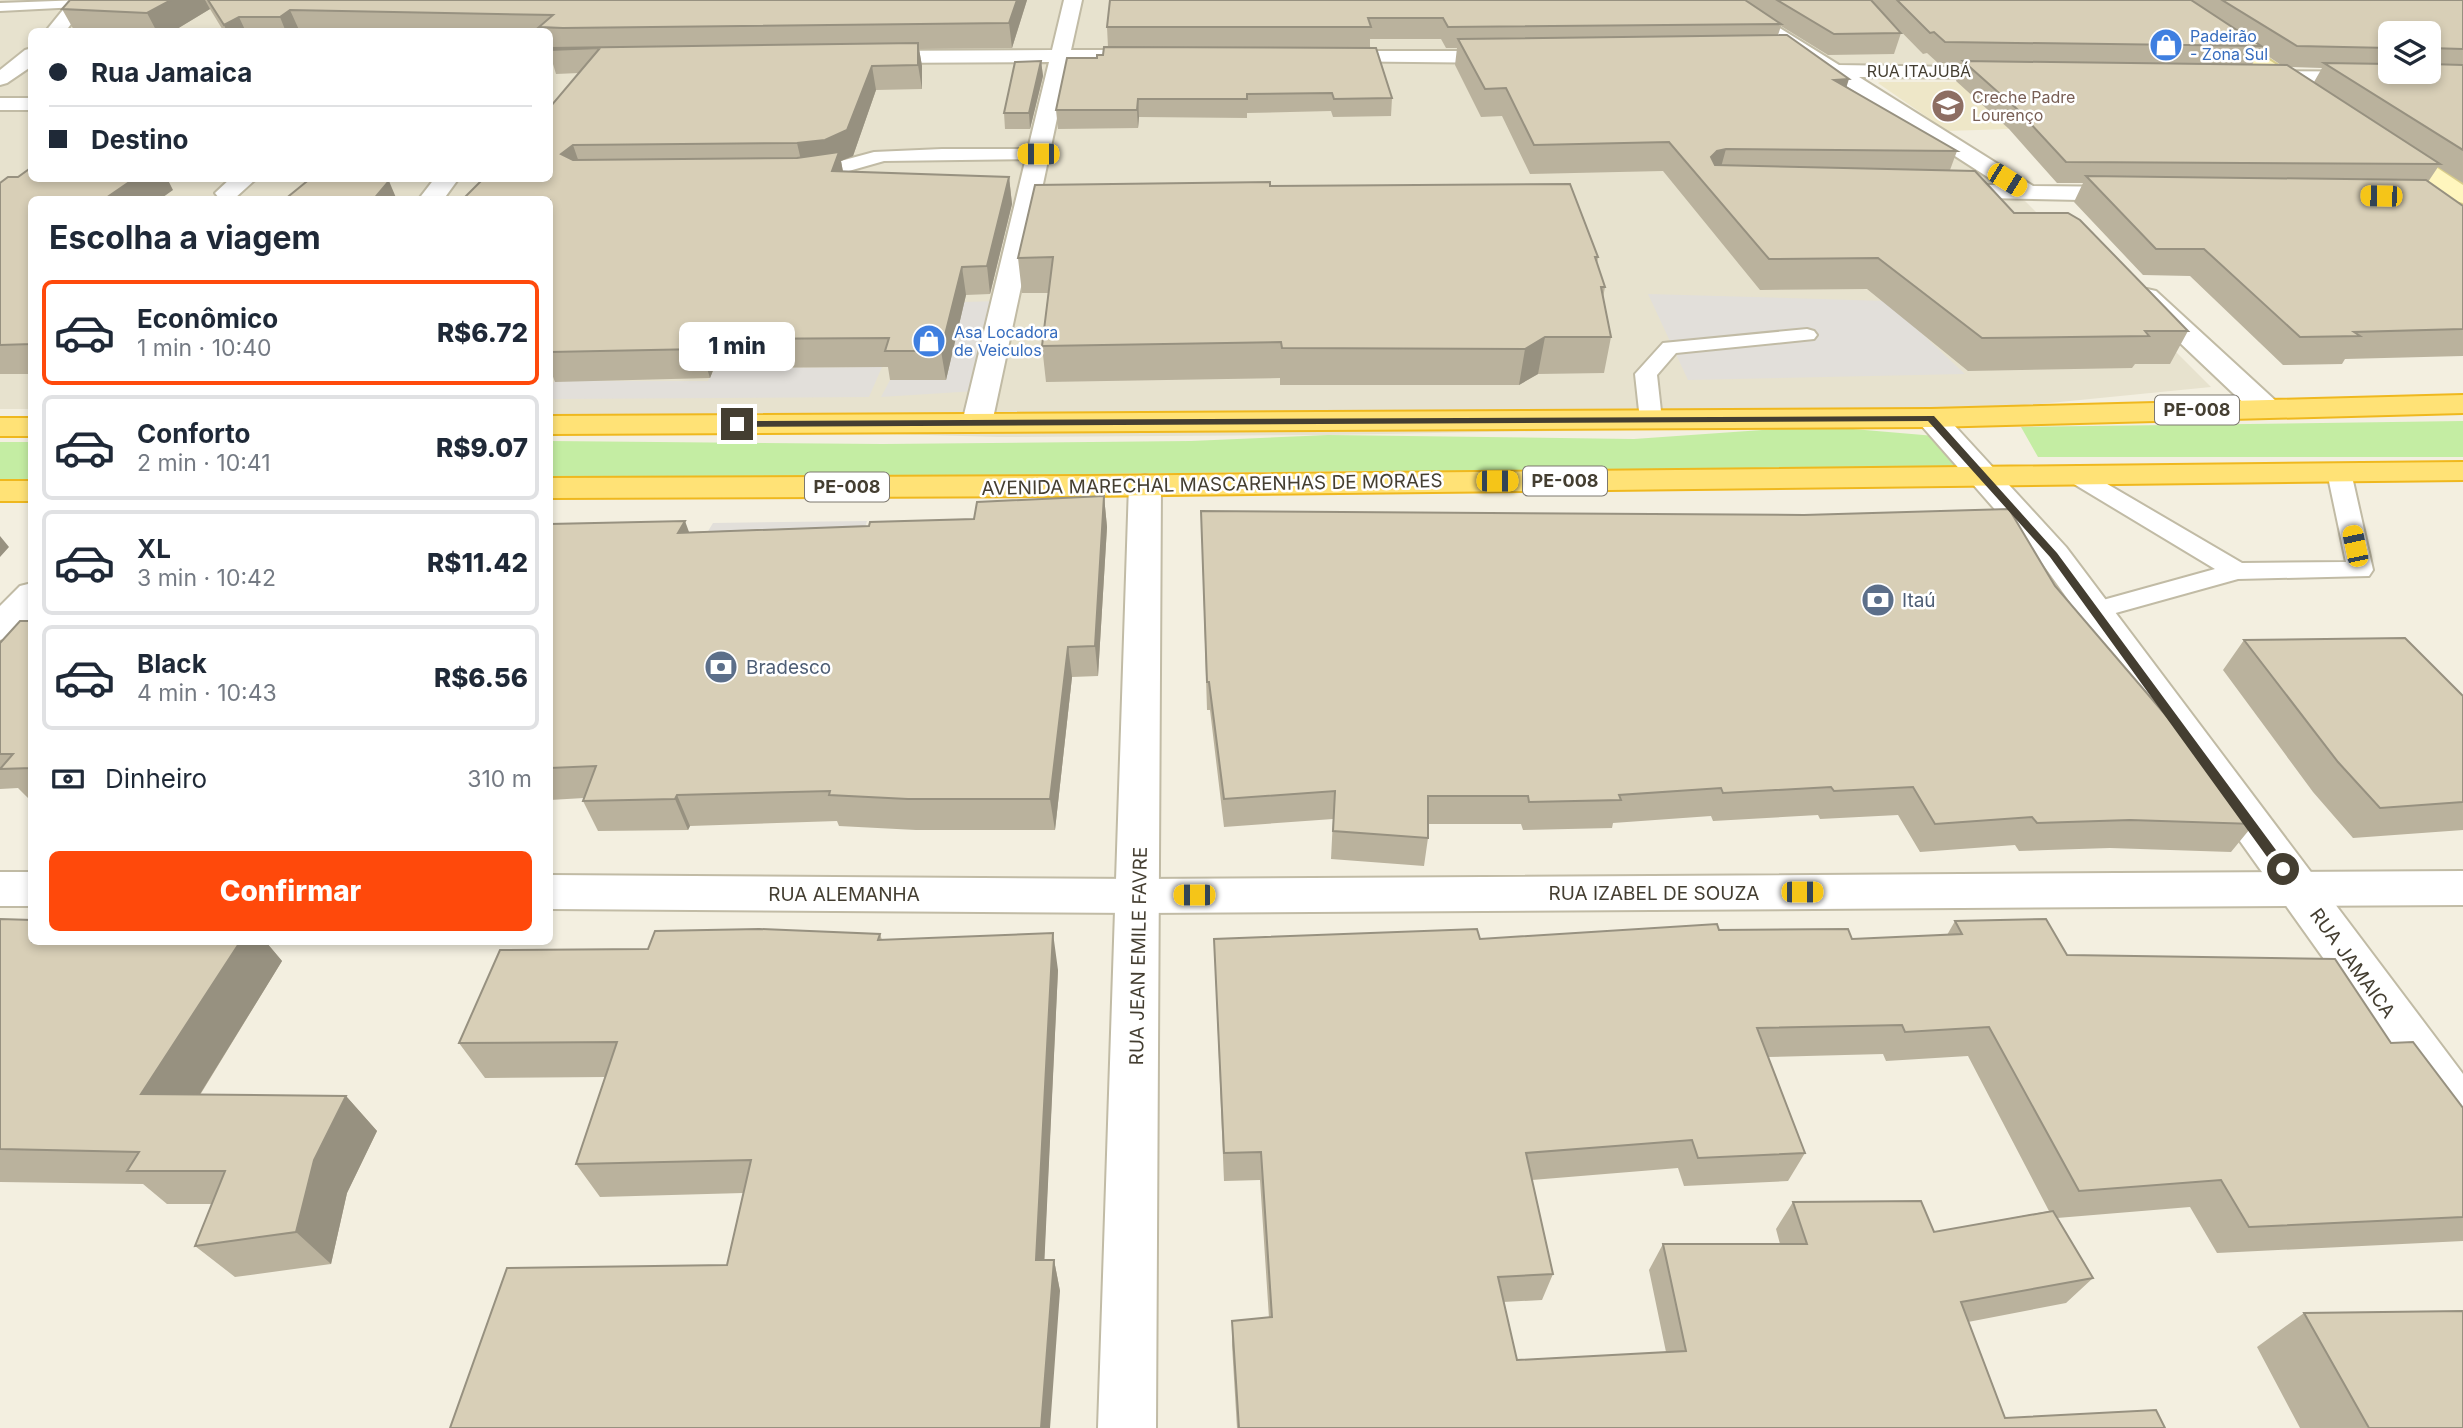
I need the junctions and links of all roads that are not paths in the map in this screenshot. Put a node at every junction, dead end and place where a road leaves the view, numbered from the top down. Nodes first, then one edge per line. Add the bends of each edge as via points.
1 (1073, 0) edge
2 (1723, 0) edge
3 (2164, 0) edge
4 (85, 2) edge
5 (0, 7) edge
6 (58, 28) edge
7 (1905, 51) dead end
8 (1807, 53) junction
9 (1766, 54) edge
10 (1059, 56) junction
11 (1169, 56) edge
12 (847, 57) edge
13 (1305, 57) edge
14 (1524, 57) edge
15 (20, 64) edge
16 (1836, 71) junction
17 (1924, 71) junction
18 (2036, 73) edge
19 (2231, 77) edge
20 (2287, 78) junction
21 (2463, 78) edge
22 (0, 79) edge
23 (0, 104) edge
24 (28, 104) edge
25 (2331, 107) edge
26 (2375, 137) edge
27 (1038, 154) junction
28 (790, 177) edge
29 (445, 182) edge
30 (1920, 191) edge
31 (1029, 192) junction
32 (1056, 192) edge
33 (2028, 193) junction
34 (2150, 194) edge
35 (433, 196) edge
36 (2463, 196) edge
37 (2422, 197) edge
38 (2059, 219) edge
39 (2130, 281) edge
40 (1807, 335) dead end
41 (2463, 404) edge
42 (2266, 408) junction
43 (1931, 418) junction
44 (1651, 420) junction
45 (977, 423) junction
46 (553, 425) edge
47 (28, 427) edge
48 (0, 428) edge
49 (2463, 471) edge
50 (2339, 472) junction
51 (2077, 476) junction
52 (1984, 477) junction
53 (1146, 485) junction
54 (553, 488) edge
55 (0, 491) edge
56 (28, 491) edge
57 (2237, 571) junction
58 (28, 598) edge
59 (2094, 611) junction
60 (0, 628) edge
61 (2463, 888) edge
62 (0, 889) edge
63 (28, 889) edge
64 (2299, 890) junction
65 (553, 892) edge
66 (1139, 895) junction
67 (2463, 1113) edge
68 (1127, 1428) edge

1 - 10 street
2 - 8 street
3 - 20 main road
4 - 5 lane
4 - 6 street
7 - 17 street
8 - 9 street
8 - 16 street
10 - 11 street
10 - 12 street
10 - 27 street
13 - 14 street
15 - 22 street
16 - 17 street, RUA ITAJUBÁ
16 - 33 street
17 - 18 street, RUA ITAJUBÁ
19 - 20 street
20 - 21 street
20 - 25 main road
23 - 24 street
26 - 36 main road
27 - 28 lane via 885,156 835,173
27 - 31 street
29 - 35 street
30 - 33 street
31 - 32 street
31 - 45 street
33 - 34 street
33 - 38 street
36 - 37 street
39 - 42 street
40 - 44 lane via 1670,347 1646,374
41 - 42 highway, PE-008
42 - 43 highway, PE-008
43 - 44 highway, PE-008
43 - 52 street, RUA JAMAICA
44 - 45 highway, PE-008
45 - 46 highway, PE-008
47 - 48 highway
49 - 50 highway, AVENIDA MARECHAL MASCARENHAS DE MORAES / PE-008
50 - 51 highway, AVENIDA MARECHAL MASCARENHAS DE MORAES / PE-008
50 - 57 lane via 2360,570
51 - 52 highway, AVENIDA MARECHAL MASCARENHAS DE MORAES / PE-008
51 - 57 lane
52 - 53 highway, AVENIDA MARECHAL MASCARENHAS DE MORAES / PE-008
52 - 59 street, RUA JAMAICA via 2054,555
53 - 54 highway, AVENIDA MARECHAL MASCARENHAS DE MORAES / PE-008
53 - 66 street, RUA JEAN EMILE FAVRE
55 - 56 highway
57 - 59 lane
58 - 60 street
59 - 64 street, RUA JAMAICA
61 - 64 street, RUA IZABEL DE SOUZA
62 - 63 street
64 - 66 street, RUA IZABEL DE SOUZA
64 - 67 street, RUA JAMAICA
65 - 66 street, RUA ALEMANHA
66 - 68 street, RUA JEAN EMILE FAVRE

